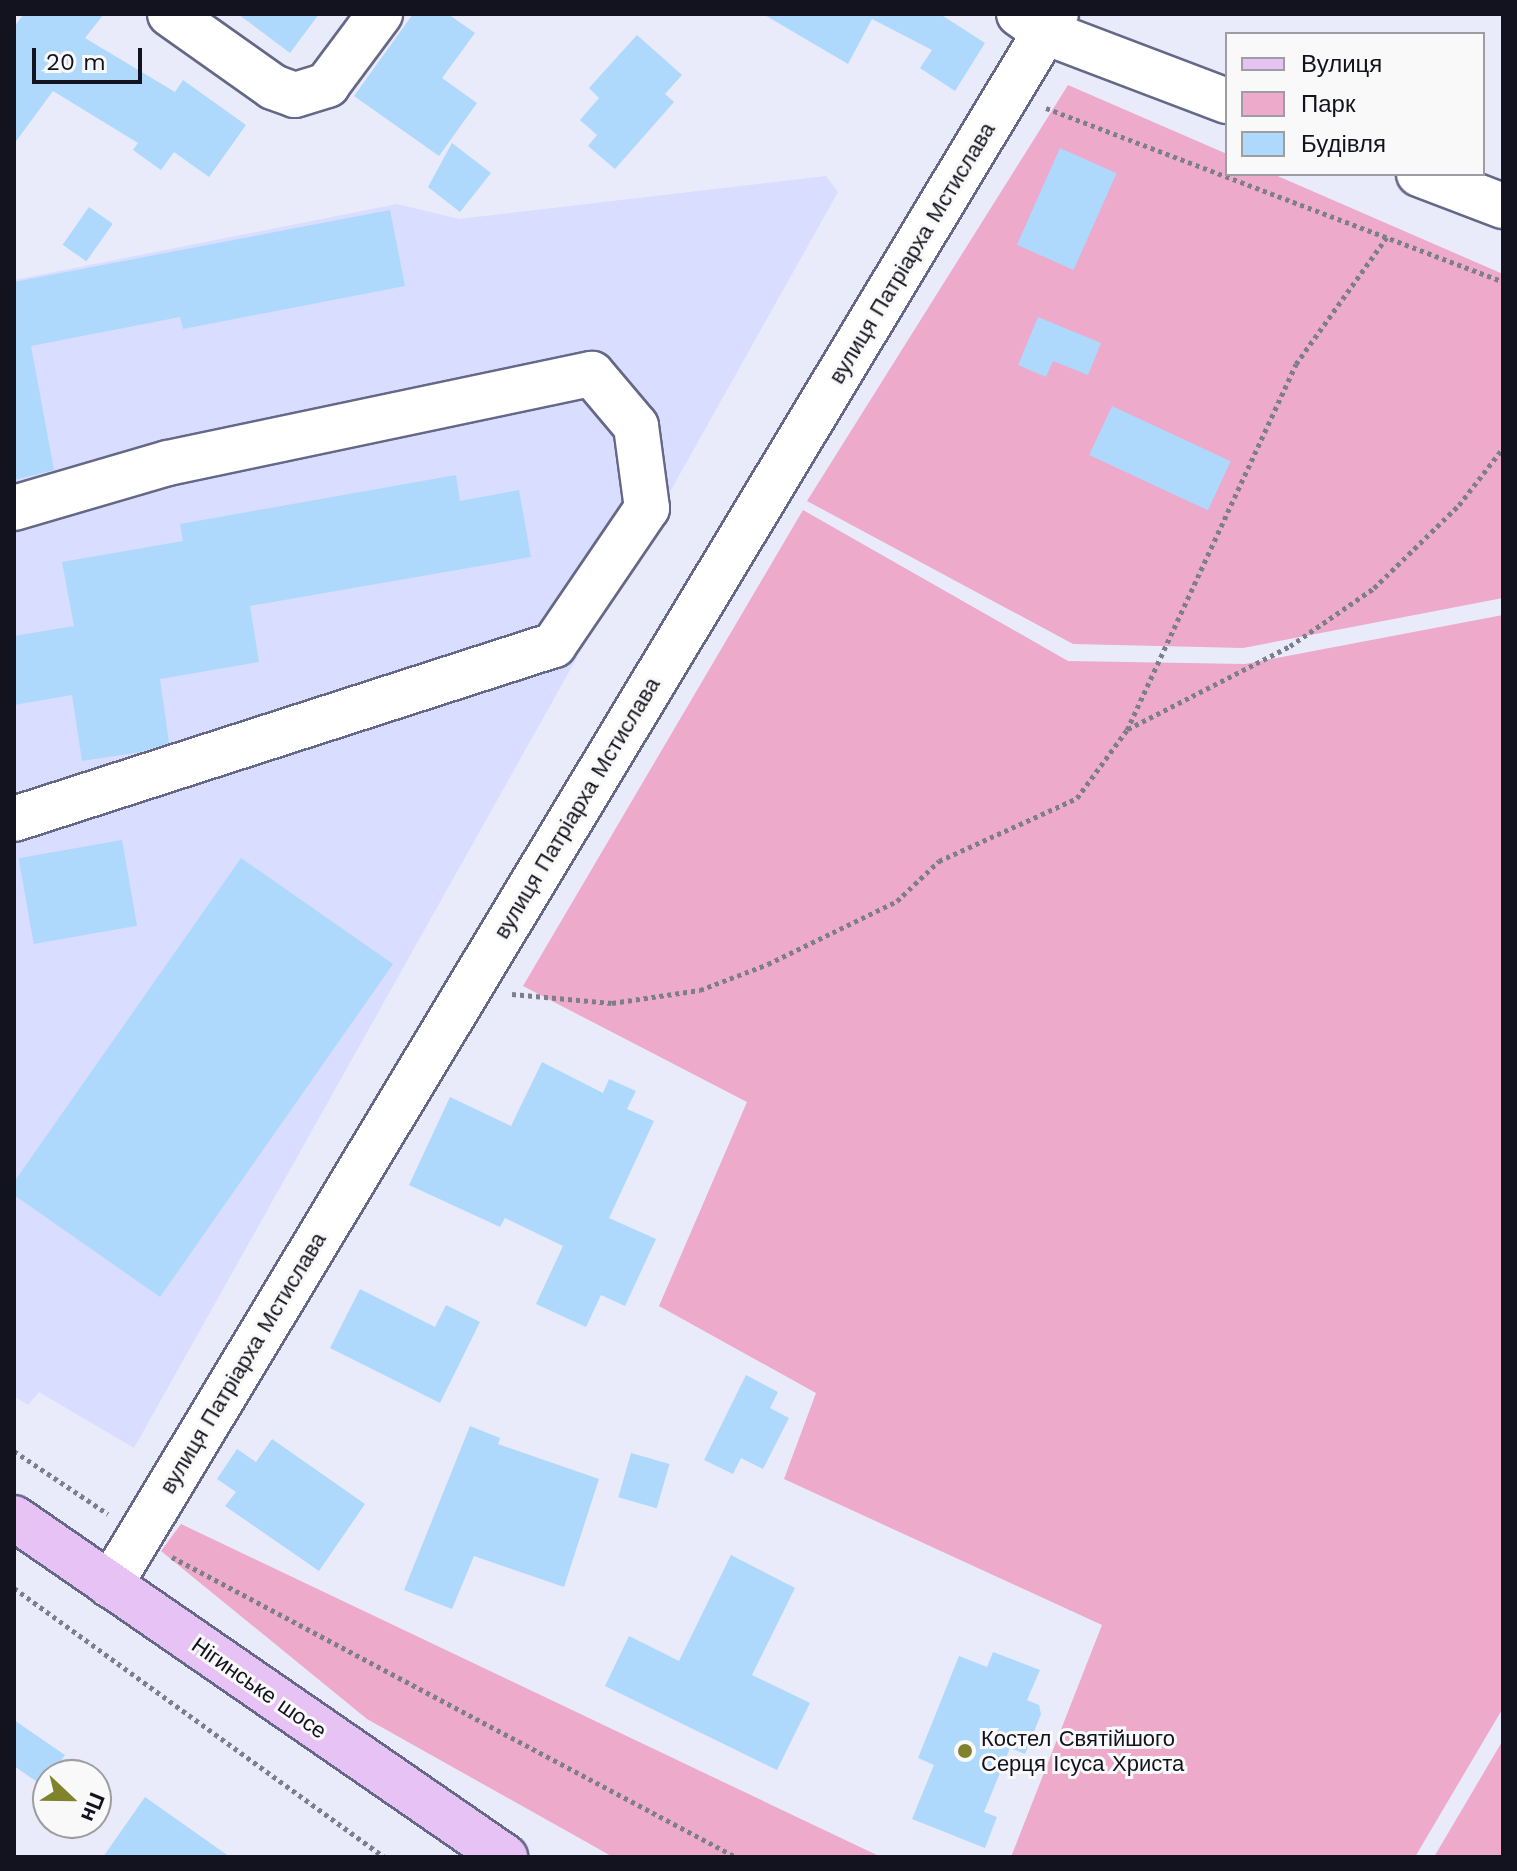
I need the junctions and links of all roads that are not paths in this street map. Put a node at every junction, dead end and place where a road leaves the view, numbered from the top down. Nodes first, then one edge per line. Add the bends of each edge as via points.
1 (170, 14) edge
2 (380, 14) edge
3 (1040, 20) edge
4 (1225, 100) edge
5 (1424, 176) edge
6 (1503, 206) edge
7 (14, 508) edge
8 (14, 819) edge
9 (14, 1518) edge
10 (110, 1585) junction
11 (505, 1857) edge

1 - 2 street via 273,87 295,95 327,85
3 - 4 street
3 - 10 street, вулиця Патріарха Мстислава via 1008,94
5 - 6 street
7 - 8 street via 168,463 592,374 636,426 647,508 554,645
9 - 10 main road, Нігинське шосе
10 - 11 main road, Нігинське шосе

